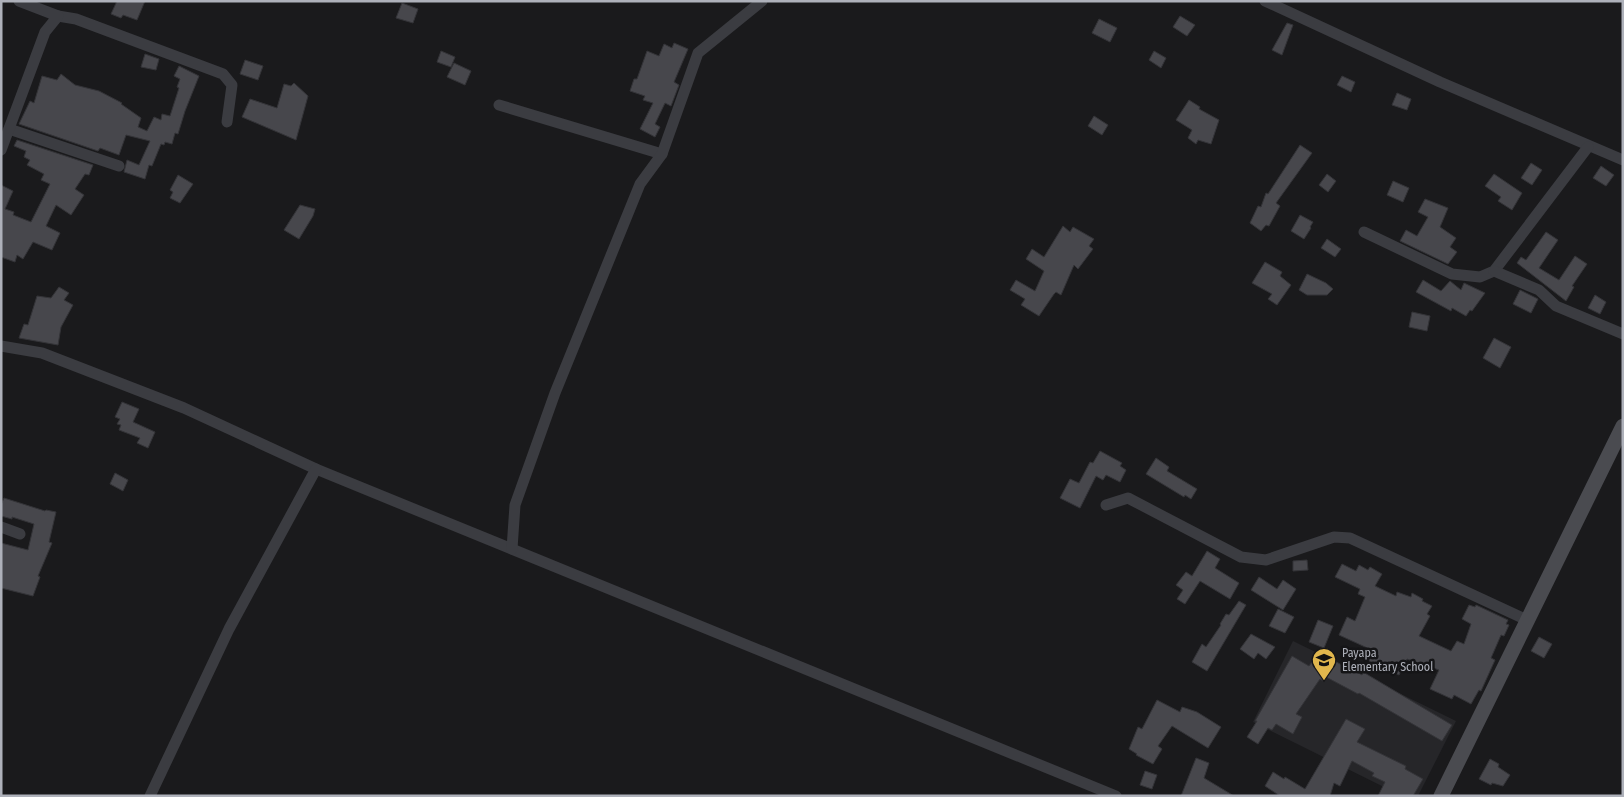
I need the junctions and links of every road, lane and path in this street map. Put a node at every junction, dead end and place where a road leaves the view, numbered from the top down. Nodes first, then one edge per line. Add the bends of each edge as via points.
1 (19, 1) edge
2 (762, 1) edge
3 (1265, 1) edge
4 (58, 16) junction
5 (499, 105) dead end
6 (227, 122) dead end
7 (9, 129) junction
8 (1588, 147) junction
9 (1, 150) edge
10 (662, 154) junction
11 (1623, 160) edge
12 (119, 166) dead end
13 (1364, 232) dead end
14 (1494, 272) junction
15 (1623, 334) edge
16 (1, 346) edge
17 (1623, 426) edge
18 (316, 469) junction
19 (1106, 505) dead end
20 (1, 527) edge
21 (20, 534) dead end
22 (512, 549) junction
23 (1527, 620) junction
24 (150, 796) edge
25 (1116, 796) edge
26 (1440, 796) edge

1 - 4 street
2 - 10 street via 698,53
3 - 8 street
4 - 6 street via 76,19 223,74 232,85
4 - 7 street via 45,32
5 - 10 street
7 - 9 street
7 - 12 street
8 - 11 street
8 - 14 street
10 - 22 street via 640,184 555,393 515,505
13 - 14 street via 1452,274 1480,278
14 - 15 street via 1539,290 1556,306
16 - 18 street via 42,353 184,408
17 - 23 main road
18 - 22 street
18 - 24 street via 229,629
19 - 23 street via 1128,498 1240,557 1266,560 1334,537 1350,538
20 - 21 street
22 - 25 street
23 - 26 main road

